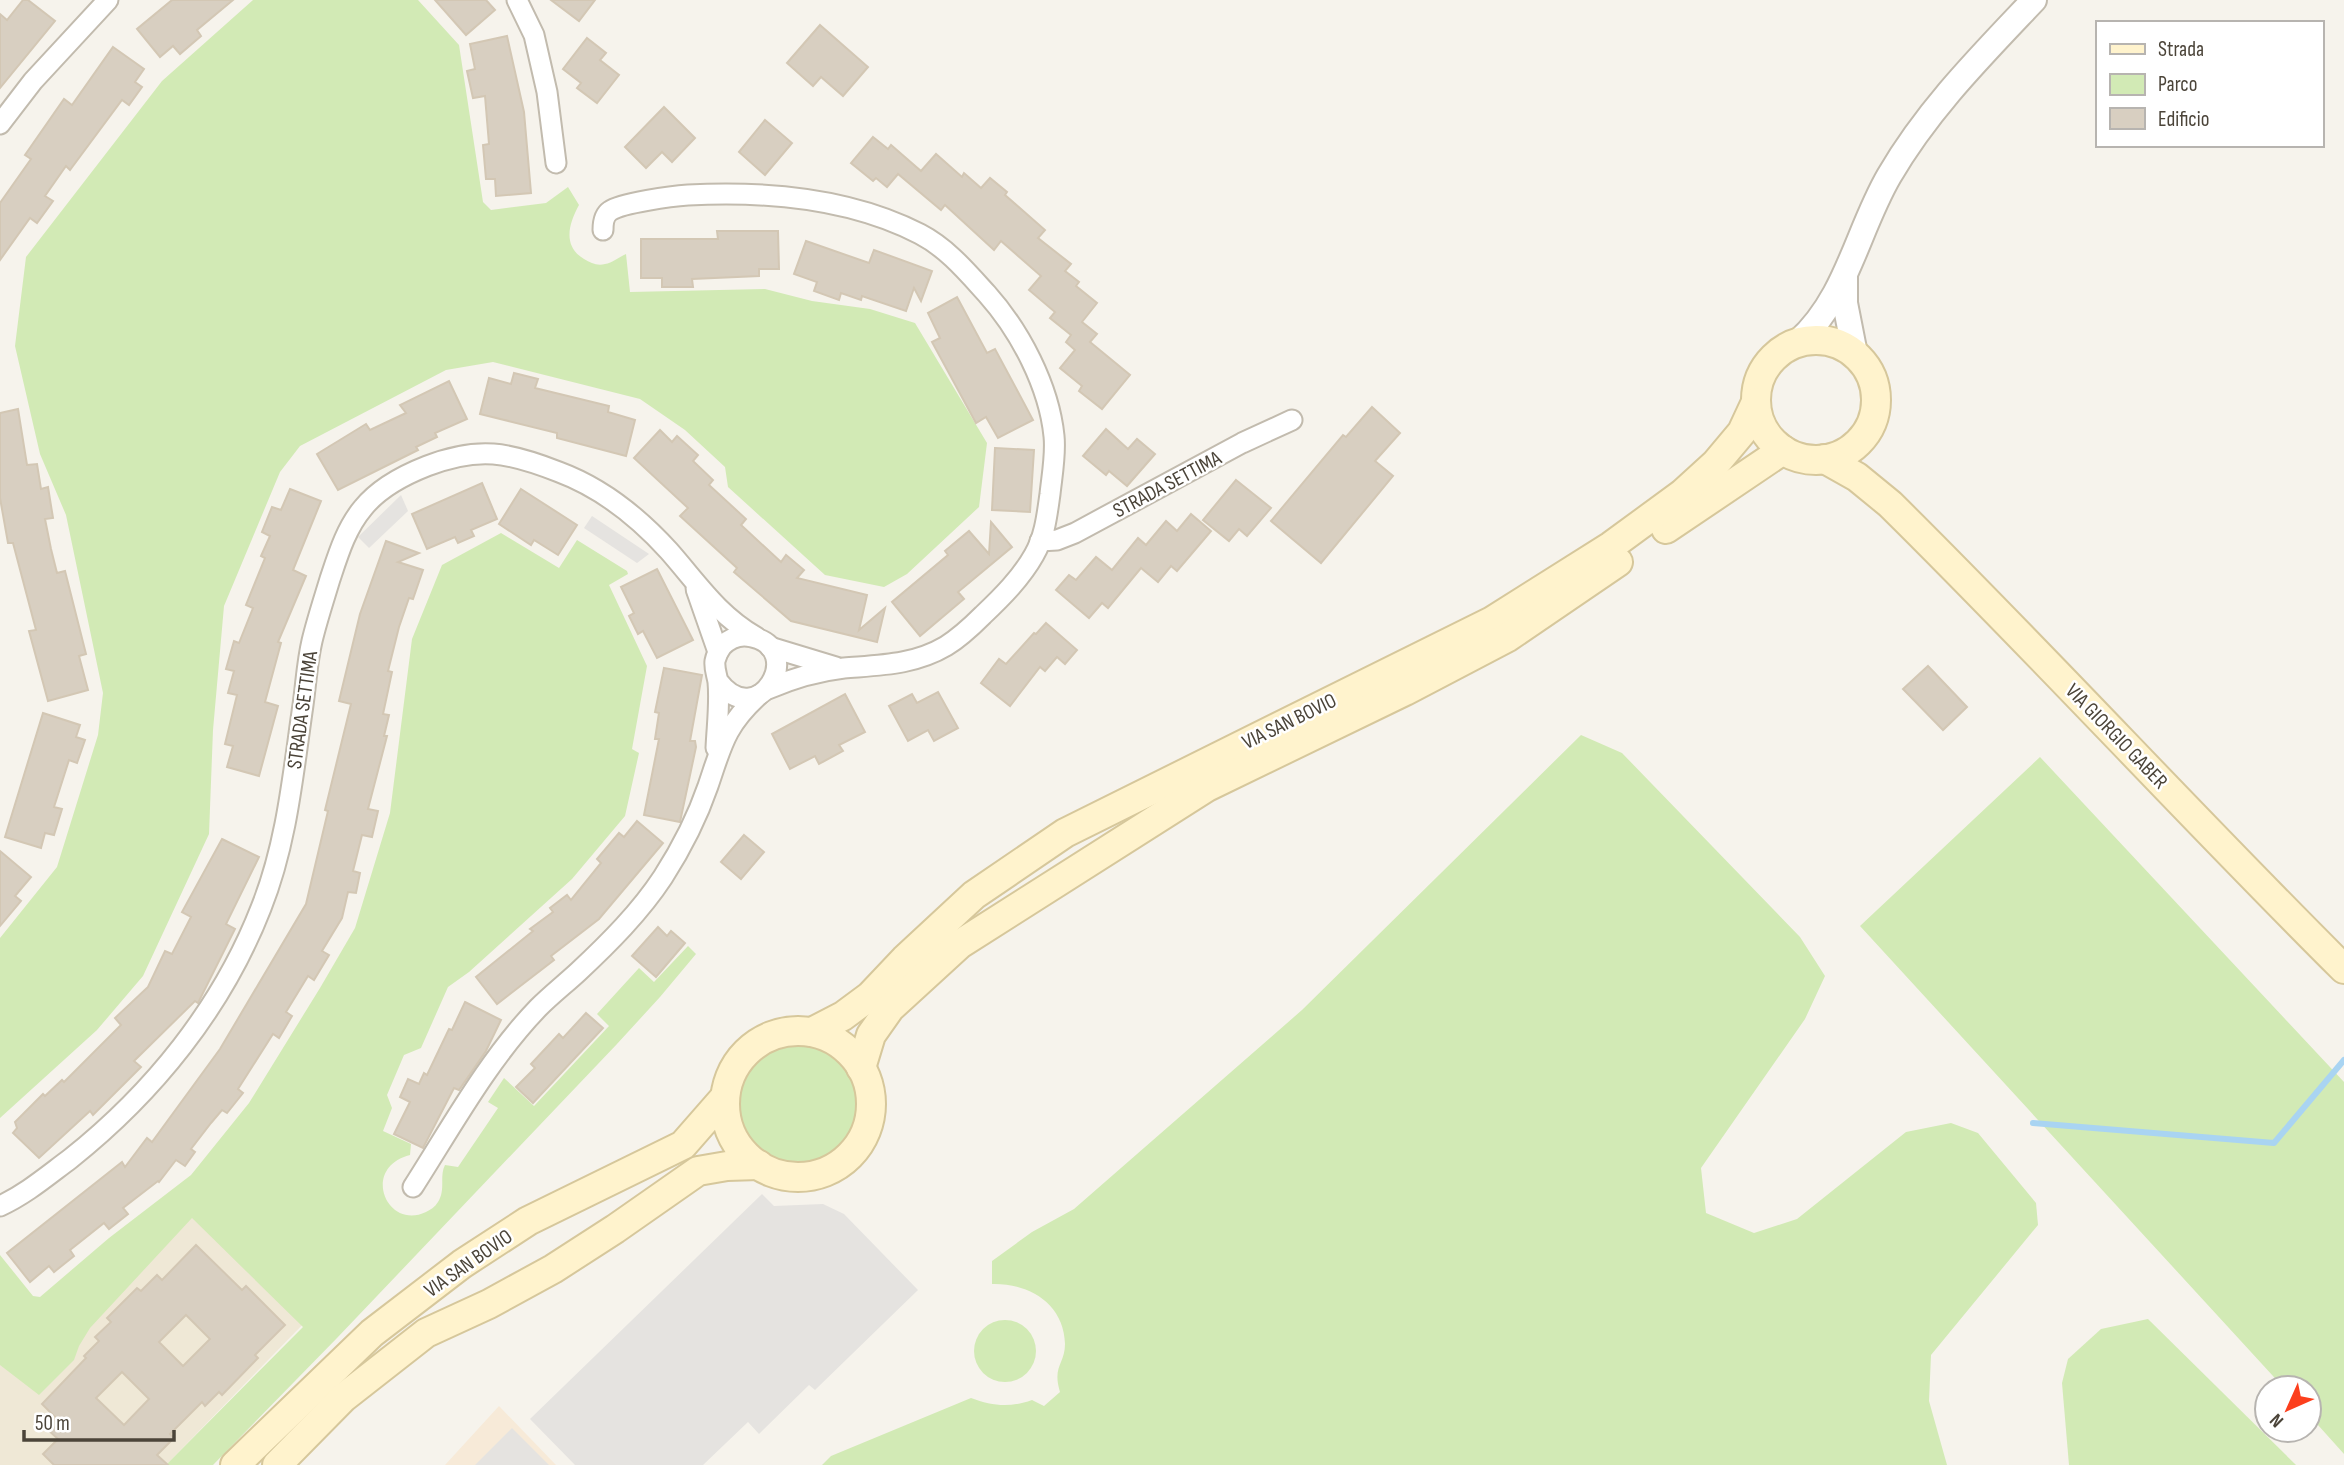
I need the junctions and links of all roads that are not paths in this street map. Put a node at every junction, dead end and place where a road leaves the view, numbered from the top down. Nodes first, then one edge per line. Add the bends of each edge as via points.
1 (108, 0) edge
2 (517, 0) edge
3 (2034, 0) edge
4 (0, 124) edge
5 (556, 163) dead end
6 (603, 230) dead end
7 (1845, 277) junction
8 (1798, 342) junction
9 (1856, 354) junction
10 (1756, 402) junction
11 (1292, 420) dead end
12 (1864, 436) junction
13 (1783, 450) junction
14 (1825, 459) junction
15 (1890, 504) junction
16 (1040, 541) junction
17 (695, 584) junction
18 (763, 642) junction
19 (718, 652) junction
20 (841, 668) junction
21 (718, 681) junction
22 (763, 692) junction
23 (716, 755) junction
24 (2344, 969) edge
25 (812, 1032) junction
26 (861, 1068) junction
27 (725, 1097) junction
28 (759, 1165) junction
29 (413, 1186) dead end
30 (0, 1206) edge
31 (235, 1465) edge
32 (277, 1465) edge

1 - 4 street via 33,80
2 - 5 street via 534,35
3 - 7 street via 1959,80 1914,137 1869,215
6 - 16 street, STRADA SETTIMA via 610,211 664,196 715,193 827,203 922,235 957,261 999,308 1049,404 1055,438 1046,525
7 - 8 street via 1816,326
7 - 9 street via 1845,303
8 - 9 main road via 1820,339
8 - 10 main road, VIA SAN BOVIO via 1767,365
9 - 12 main road via 1869,370 1875,391 1873,418
10 - 13 main road via 1762,425
10 - 25 main road, VIA SAN BOVIO via 1742,432 1716,463 1611,546 1492,621 1065,833 974,895 870,996
11 - 16 street, STRADA SETTIMA via 1075,533
12 - 14 main road via 1846,452
12 - 15 main road, VIA GIORGIO GABER via 1872,467
13 - 14 main road via 1801,458
13 - 26 main road, VIA SAN BOVIO via 1508,637 1207,787 960,944 890,1008 871,1035
14 - 15 main road, VIA GIORGIO GABER
15 - 24 main road, VIA GIORGIO GABER
16 - 20 street, STRADA SETTIMA via 999,600 947,645 893,665
17 - 18 street, STRADA SETTIMA via 734,624
17 - 19 street, STRADA SETTIMA
17 - 30 street, STRADA SETTIMA via 636,518 600,492 531,461 463,454 413,471 374,496 352,524 323,602 312,643 279,855 235,962 183,1045 122,1114 27,1191
18 - 19 street via 747,636 730,640
18 - 20 street, STRADA SETTIMA
18 - 22 street via 777,664 773,682
19 - 21 street, STRADA SETTIMA
20 - 22 street, STRADA SETTIMA via 786,681
21 - 22 street, STRADA SETTIMA via 740,697
21 - 23 street, STRADA SETTIMA
22 - 23 street, STRADA SETTIMA via 742,710
23 - 29 street, STRADA SETTIMA via 691,828 663,877 624,927 516,1033
25 - 26 main road, VIA SAN BOVIO via 845,1048
25 - 27 main road, VIA SAN BOVIO via 777,1034 754,1045 733,1071
26 - 28 main road, VIA SAN BOVIO via 870,1109 866,1128 851,1153 828,1170 802,1176 778,1174
27 - 28 main road, VIA SAN BOVIO via 730,1131
27 - 31 main road, VIA SAN BOVIO via 683,1144 528,1221 462,1264 372,1333
28 - 32 main road, VIA SAN BOVIO via 698,1171 553,1269 426,1333 342,1398

